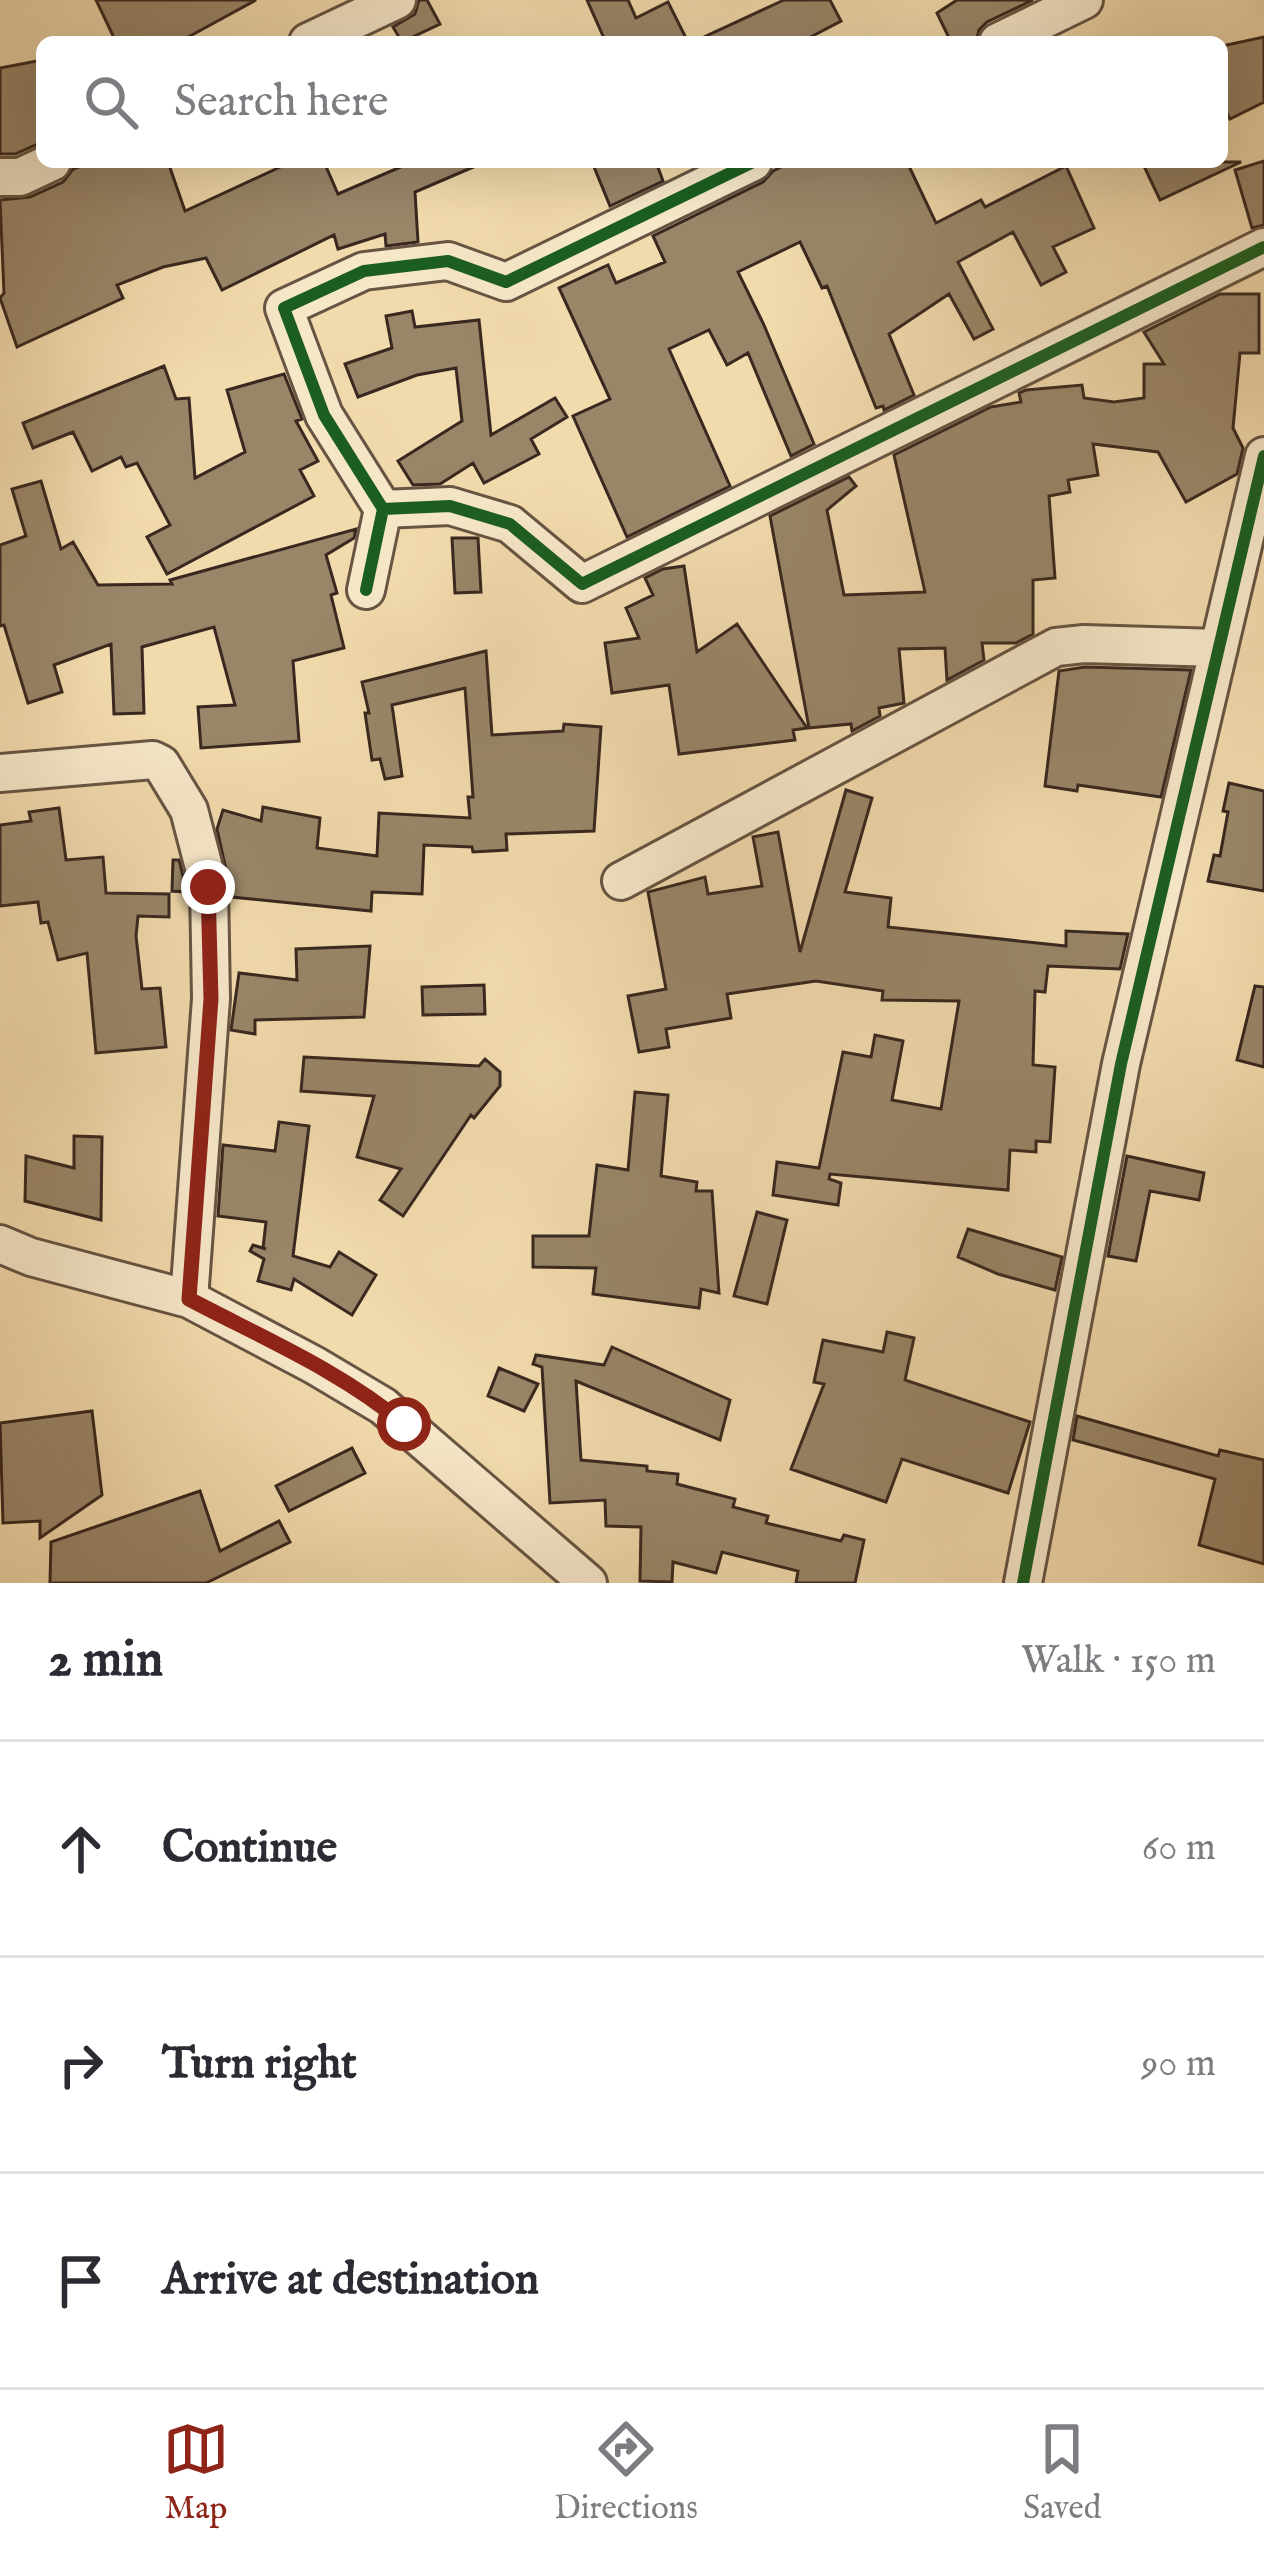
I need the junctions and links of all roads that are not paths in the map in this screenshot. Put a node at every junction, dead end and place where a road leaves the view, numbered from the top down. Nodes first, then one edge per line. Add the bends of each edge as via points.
1 (398, 0) edge
2 (1084, 0) edge
3 (321, 36) edge
4 (1010, 36) edge
5 (39, 168) edge
6 (741, 168) edge
7 (0, 177) edge
8 (1264, 248) edge
9 (1264, 456) edge
10 (383, 509) junction
11 (366, 590) dead end
12 (1219, 648) junction
13 (0, 772) edge
14 (621, 881) dead end
15 (0, 1244) edge
16 (189, 1299) junction
17 (588, 1583) edge
18 (1023, 1583) edge

1 - 3 street
2 - 4 street
5 - 7 street
6 - 10 street via 506,283 448,261 364,271 284,308 324,415
8 - 10 street via 582,584 510,524 450,506
9 - 12 street
10 - 11 street
12 - 14 street via 1055,647
12 - 18 street via 1121,1064
13 - 16 street via 153,760 189,810 208,887 211,999
15 - 16 street
16 - 17 street via 383,1406

